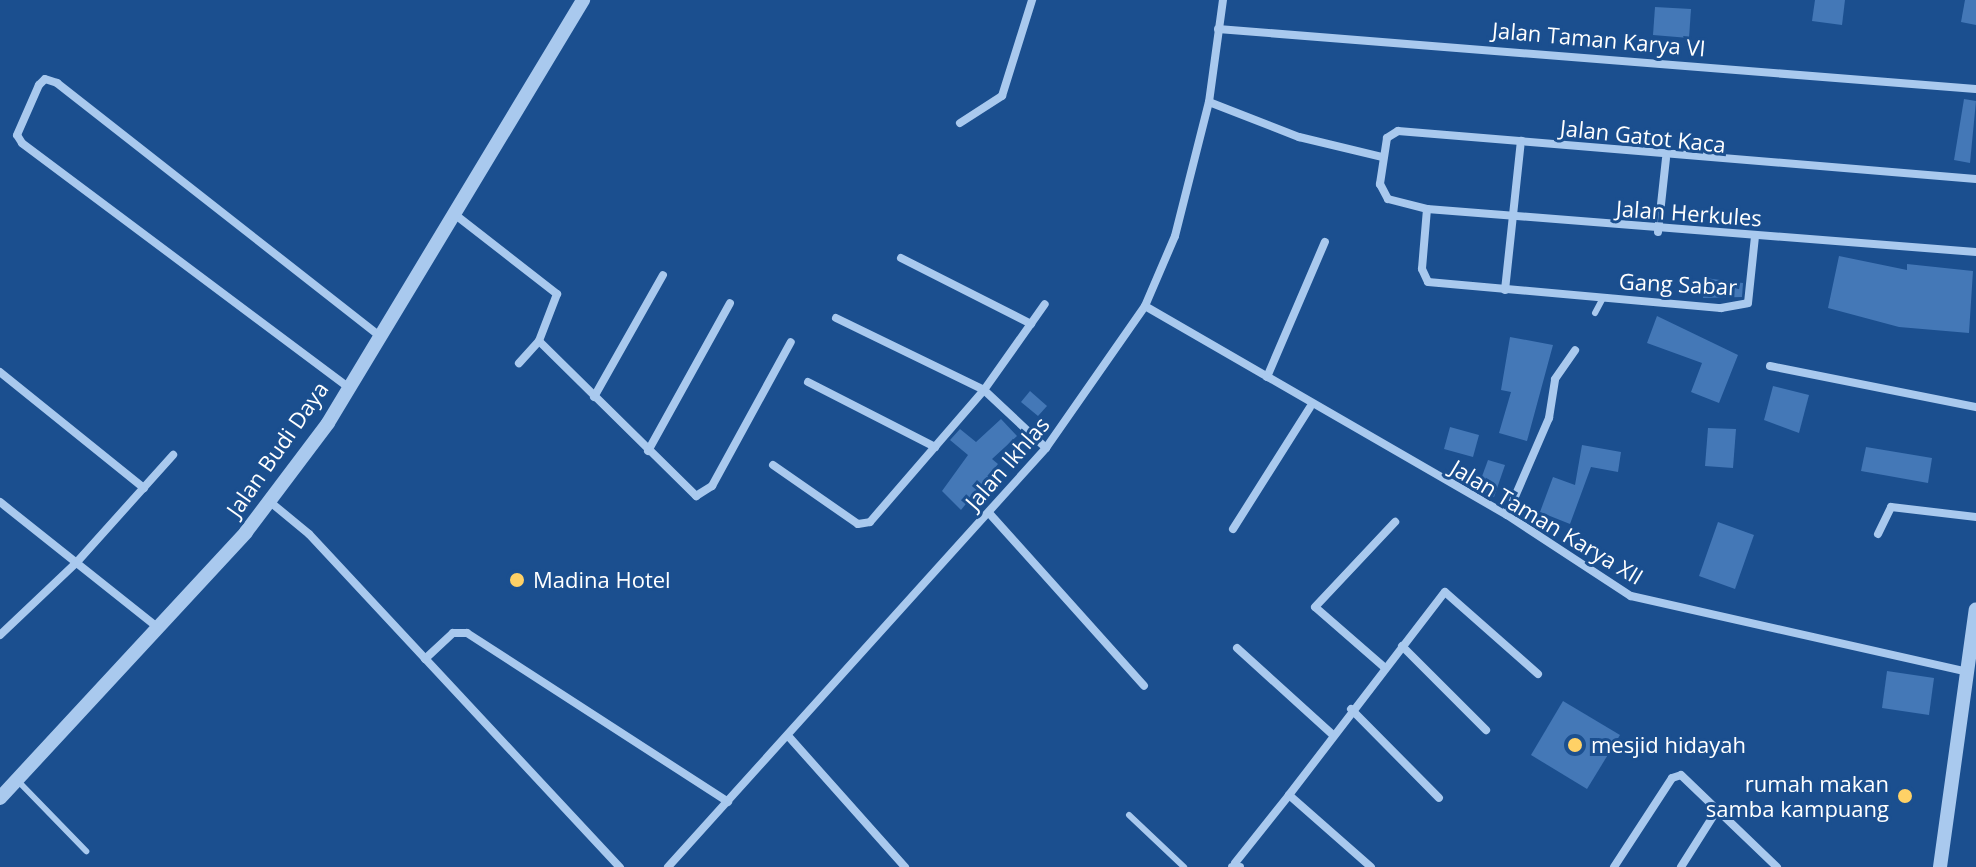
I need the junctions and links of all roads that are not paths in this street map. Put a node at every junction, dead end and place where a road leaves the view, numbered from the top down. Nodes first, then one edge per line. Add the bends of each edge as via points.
1 (583, 0) edge
2 (1032, 0) edge
3 (1223, 0) edge
4 (1218, 29) junction
5 (1976, 89) edge
6 (1209, 102) junction
7 (960, 123) dead end
8 (1521, 141) junction
9 (1382, 157) junction
10 (1666, 158) junction
11 (1976, 179) edge
12 (1427, 209) junction
13 (453, 213) junction
14 (1512, 216) junction
15 (1658, 232) junction
16 (1755, 236) junction
17 (1325, 242) dead end
18 (1976, 252) edge
19 (901, 258) dead end
20 (663, 275) dead end
21 (1505, 290) junction
22 (1603, 298) junction
23 (730, 303) dead end
24 (1045, 304) dead end
25 (1145, 306) junction
26 (1595, 313) dead end
27 (836, 318) dead end
28 (1031, 324) junction
29 (377, 334) junction
30 (539, 341) junction
31 (791, 342) dead end
32 (1575, 350) dead end
33 (519, 363) dead end
34 (1770, 366) dead end
35 (0, 372) edge
36 (1267, 377) junction
37 (808, 382) dead end
38 (348, 387) junction
39 (984, 390) junction
40 (594, 397) junction
41 (1310, 407) junction
42 (1976, 407) edge
43 (935, 447) junction
44 (1046, 448) junction
45 (648, 451) junction
46 (173, 455) dead end
47 (773, 465) dead end
48 (144, 488) junction
49 (269, 501) junction
50 (0, 502) edge
51 (989, 513) junction
52 (1507, 515) junction
53 (1976, 517) edge
54 (1395, 522) dead end
55 (1233, 529) dead end
56 (1878, 534) dead end
57 (77, 562) junction
58 (1976, 609) edge
59 (157, 627) junction
60 (1, 633) edge
61 (1402, 646) junction
62 (1237, 648) dead end
63 (425, 659) junction
64 (1384, 667) junction
65 (1967, 672) junction
66 (1538, 674) dead end
67 (1144, 686) dead end
68 (1351, 709) junction
69 (1486, 730) dead end
70 (1333, 735) junction
71 (790, 738) junction
72 (18, 781) junction
73 (1289, 795) junction
74 (0, 798) edge
75 (1439, 798) dead end
76 (728, 802) junction
77 (1717, 810) junction
78 (1129, 815) dead end
79 (86, 851) dead end
80 (1236, 866) edge
81 (620, 867) edge
82 (668, 867) edge
83 (905, 867) edge
84 (1184, 867) edge
85 (1371, 867) edge
86 (1614, 867) edge
87 (1681, 867) edge
88 (1777, 867) edge
89 (1940, 867) edge

1 - 13 street, Jalan Budi Daya
2 - 7 street via 1002,96
3 - 4 street, Jalan Ikhlas
4 - 5 street, Jalan Taman Karya VI
4 - 6 street, Jalan Ikhlas
6 - 9 street via 1299,137
6 - 25 street, Jalan Ikhlas via 1175,236
8 - 9 street, Jalan Gatot Kaca via 1398,131 1387,138
8 - 10 street, Jalan Gatot Kaca
8 - 14 street
9 - 12 street, Jalan Herkules via 1383,191 1399,205
10 - 11 street, Jalan Gatot Kaca
10 - 15 street
12 - 14 street, Jalan Herkules
12 - 21 street via 1425,279
13 - 29 street, Jalan Budi Daya
13 - 30 street via 557,294
14 - 15 street, Jalan Herkules
14 - 21 street
15 - 16 street, Jalan Herkules
16 - 18 street, Jalan Herkules
16 - 22 street, Gang Sabar via 1745,308
17 - 36 street
19 - 28 street
20 - 40 street
21 - 22 street
22 - 26 lane, Gang Sabar
23 - 45 street
24 - 28 street
25 - 36 street, Jalan Taman Karya XII
25 - 44 street, Jalan Ikhlas
27 - 39 street
28 - 39 street
29 - 38 street, Jalan Budi Daya
29 - 38 street via 57,83 45,79 39,85 17,135 22,143
30 - 33 street
30 - 40 street
31 - 45 street via 706,493 691,493
32 - 52 street via 1555,379 1549,418
34 - 42 street
35 - 48 street
36 - 41 street, Jalan Taman Karya XII
37 - 43 street
38 - 49 street, Jalan Budi Daya
39 - 43 street
39 - 44 street
40 - 45 street
41 - 52 street, Jalan Taman Karya XII
41 - 55 street
43 - 47 street via 865,524
44 - 51 street, Jalan Ikhlas
46 - 48 street
48 - 57 street
49 - 59 street, Jalan Budi Daya
49 - 63 street via 309,534
50 - 57 street
51 - 67 street
51 - 71 street, Jalan Ikhlas
52 - 65 street, Jalan Taman Karya XII via 1609,585 1654,605
53 - 56 street via 1891,507
54 - 64 street via 1315,607
57 - 59 street
57 - 60 street
58 - 65 street
59 - 72 street, Jalan Budi Daya
61 - 64 street
61 - 66 street via 1449,592
61 - 69 street
62 - 70 street
63 - 76 street via 464,631
63 - 81 street
64 - 68 street
65 - 89 street
68 - 70 street
68 - 75 street
70 - 73 street
71 - 76 street, Jalan Ikhlas
71 - 83 street
72 - 74 street, Jalan Budi Daya
72 - 79 lane
73 - 80 street
73 - 85 street
76 - 82 street, Jalan Ikhlas
77 - 86 street via 1686,777 1674,776
77 - 87 street
77 - 88 street
78 - 84 lane

